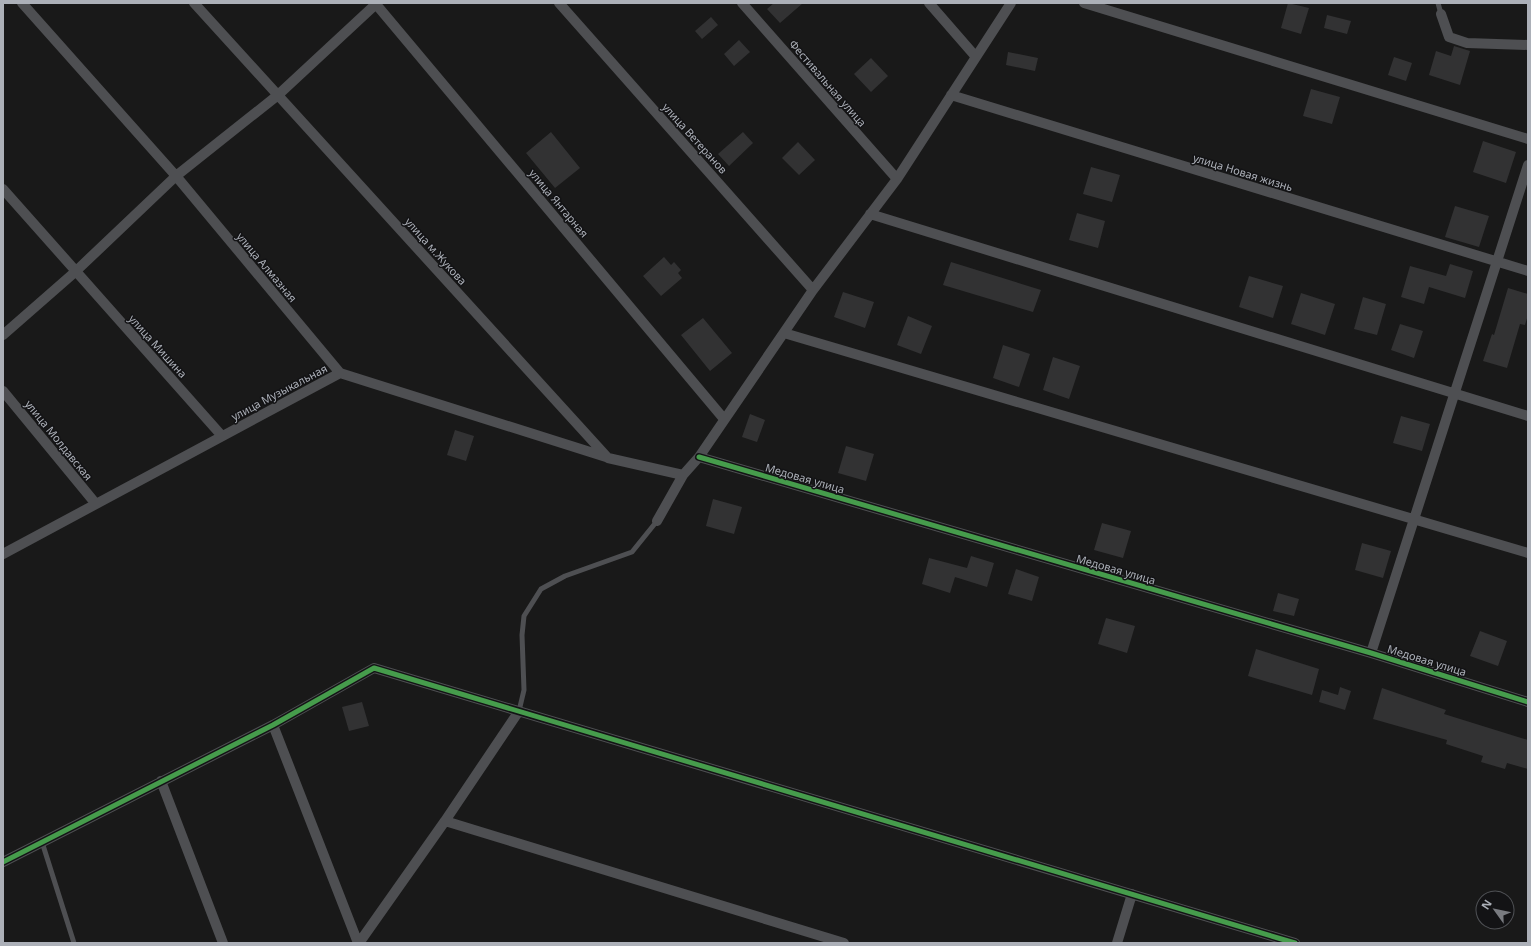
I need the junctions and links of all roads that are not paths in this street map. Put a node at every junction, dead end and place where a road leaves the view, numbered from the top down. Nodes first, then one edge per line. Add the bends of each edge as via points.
1 (22, 3) edge
2 (194, 3) edge
3 (376, 3) edge
4 (559, 3) edge
5 (742, 3) edge
6 (929, 3) edge
7 (1011, 3) edge
8 (1084, 3) edge
9 (1438, 3) edge
10 (1441, 14) joint
11 (1528, 45) edge
12 (976, 57) junction
13 (278, 95) junction
14 (951, 95) junction
15 (1528, 138) edge
16 (1528, 165) edge
17 (176, 176) junction
18 (897, 179) junction
19 (3, 189) edge
20 (870, 214) junction
21 (1496, 261) junction
22 (75, 272) junction
23 (1528, 272) edge
24 (813, 290) junction
25 (784, 333) junction
26 (3, 335) edge
27 (340, 373) junction
28 (3, 391) edge
29 (1453, 393) junction
30 (1528, 416) edge
31 (724, 419) junction
32 (222, 436) junction
33 (699, 457) junction
34 (608, 458) junction
35 (683, 475) junction
36 (96, 504) junction
37 (1413, 518) junction
38 (657, 521) joint
39 (1528, 553) edge
40 (3, 554) edge
41 (1371, 653) junction
42 (1528, 702) edge
43 (518, 711) junction
44 (273, 725) junction
45 (161, 781) junction
46 (444, 821) junction
47 (42, 842) junction
48 (3, 862) edge
49 (1132, 894) junction
50 (74, 943) edge
51 (223, 943) edge
52 (359, 943) edge
53 (844, 943) edge
54 (1117, 943) edge
55 (1296, 943) edge

1 - 17 street, улица Алмазная
2 - 13 street, улица м.Жукова
3 - 13 street
3 - 31 street, улица Янтарная
4 - 24 street, улица Ветеранов
5 - 18 street, Фестивальная улица
6 - 12 street
7 - 12 street
8 - 15 street
9 - 10 lane
10 - 11 street via 1449,37 1467,43
12 - 14 street
13 - 17 street
13 - 34 street, улица м.Жукова
14 - 18 street
14 - 21 street, улица Новая жизнь
16 - 21 street
17 - 22 street
17 - 27 street, улица Алмазная
18 - 20 street
19 - 22 street, улица Мишина
20 - 24 street
20 - 29 street
21 - 23 street, улица Новая жизнь
21 - 29 street
22 - 26 street
22 - 32 street, улица Мишина
24 - 25 street
25 - 31 street
25 - 37 street
27 - 32 street, улица Музыкальная
27 - 34 street, улица Музыкальная
28 - 36 street, улица Молдавская
29 - 30 street
29 - 37 street
31 - 33 street
32 - 36 street, улица Музыкальная
33 - 35 street
33 - 41 street, Медовая улица
34 - 35 street
35 - 38 street
36 - 40 street, улица Музыкальная
37 - 39 street
37 - 41 street
38 - 43 lane via 632,552 564,576 541,589 524,616 524,690
41 - 42 street, Медовая улица
43 - 44 street via 374,668
43 - 46 street
43 - 49 street
44 - 45 street
44 - 52 street
45 - 47 street
45 - 51 street
46 - 52 street
46 - 53 street
47 - 48 street
47 - 50 lane
49 - 54 street
49 - 55 street

